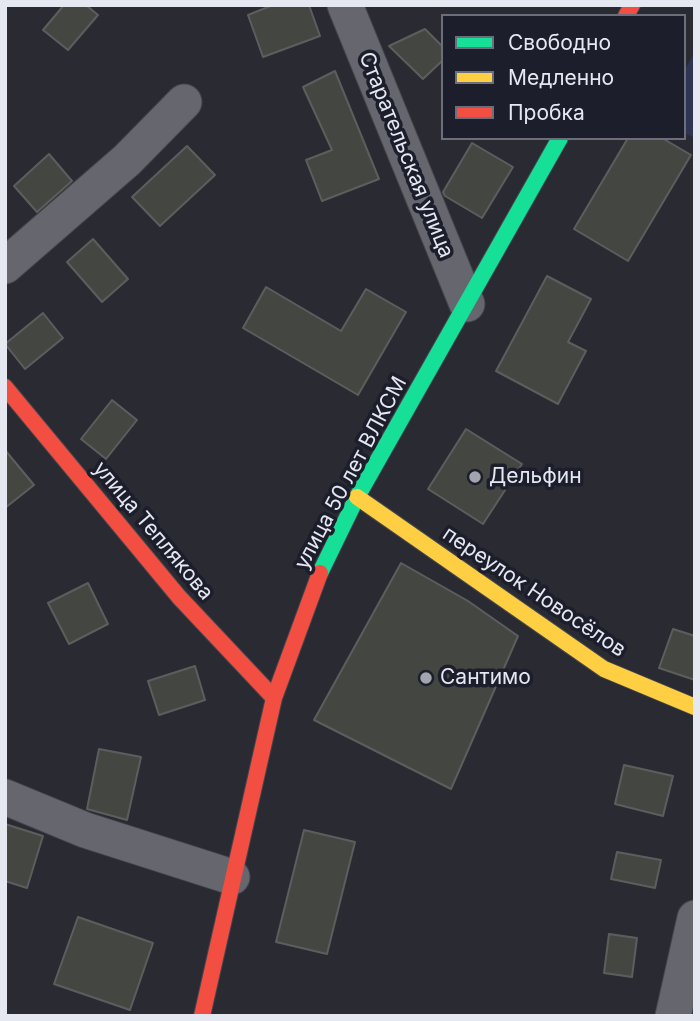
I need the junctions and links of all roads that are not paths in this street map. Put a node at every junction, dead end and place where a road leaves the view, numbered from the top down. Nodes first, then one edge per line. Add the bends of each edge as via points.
1 (345, 5) edge
2 (184, 102) dead end
3 (559, 140) edge
4 (5, 266) edge
5 (467, 304) junction
6 (5, 387) edge
7 (357, 497) junction
8 (274, 698) junction
9 (695, 707) edge
10 (5, 797) edge
11 (232, 877) junction
12 (695, 918) edge
13 (202, 1016) edge
14 (673, 1016) edge

1 - 5 street, Старательская улица
2 - 4 street via 107,178
3 - 5 main road, улица 50 лет ВЛКСМ
5 - 7 main road, улица 50 лет ВЛКСМ
6 - 8 main road, улица Теплякова via 179,597
7 - 8 main road, улица 50 лет ВЛКСМ via 322,568
7 - 9 main road, переулок Новосёлов via 604,669
8 - 11 main road, улица 50 лет ВЛКСМ
10 - 11 street via 85,830
11 - 13 main road, улица 50 лет ВЛКСМ
12 - 14 street

